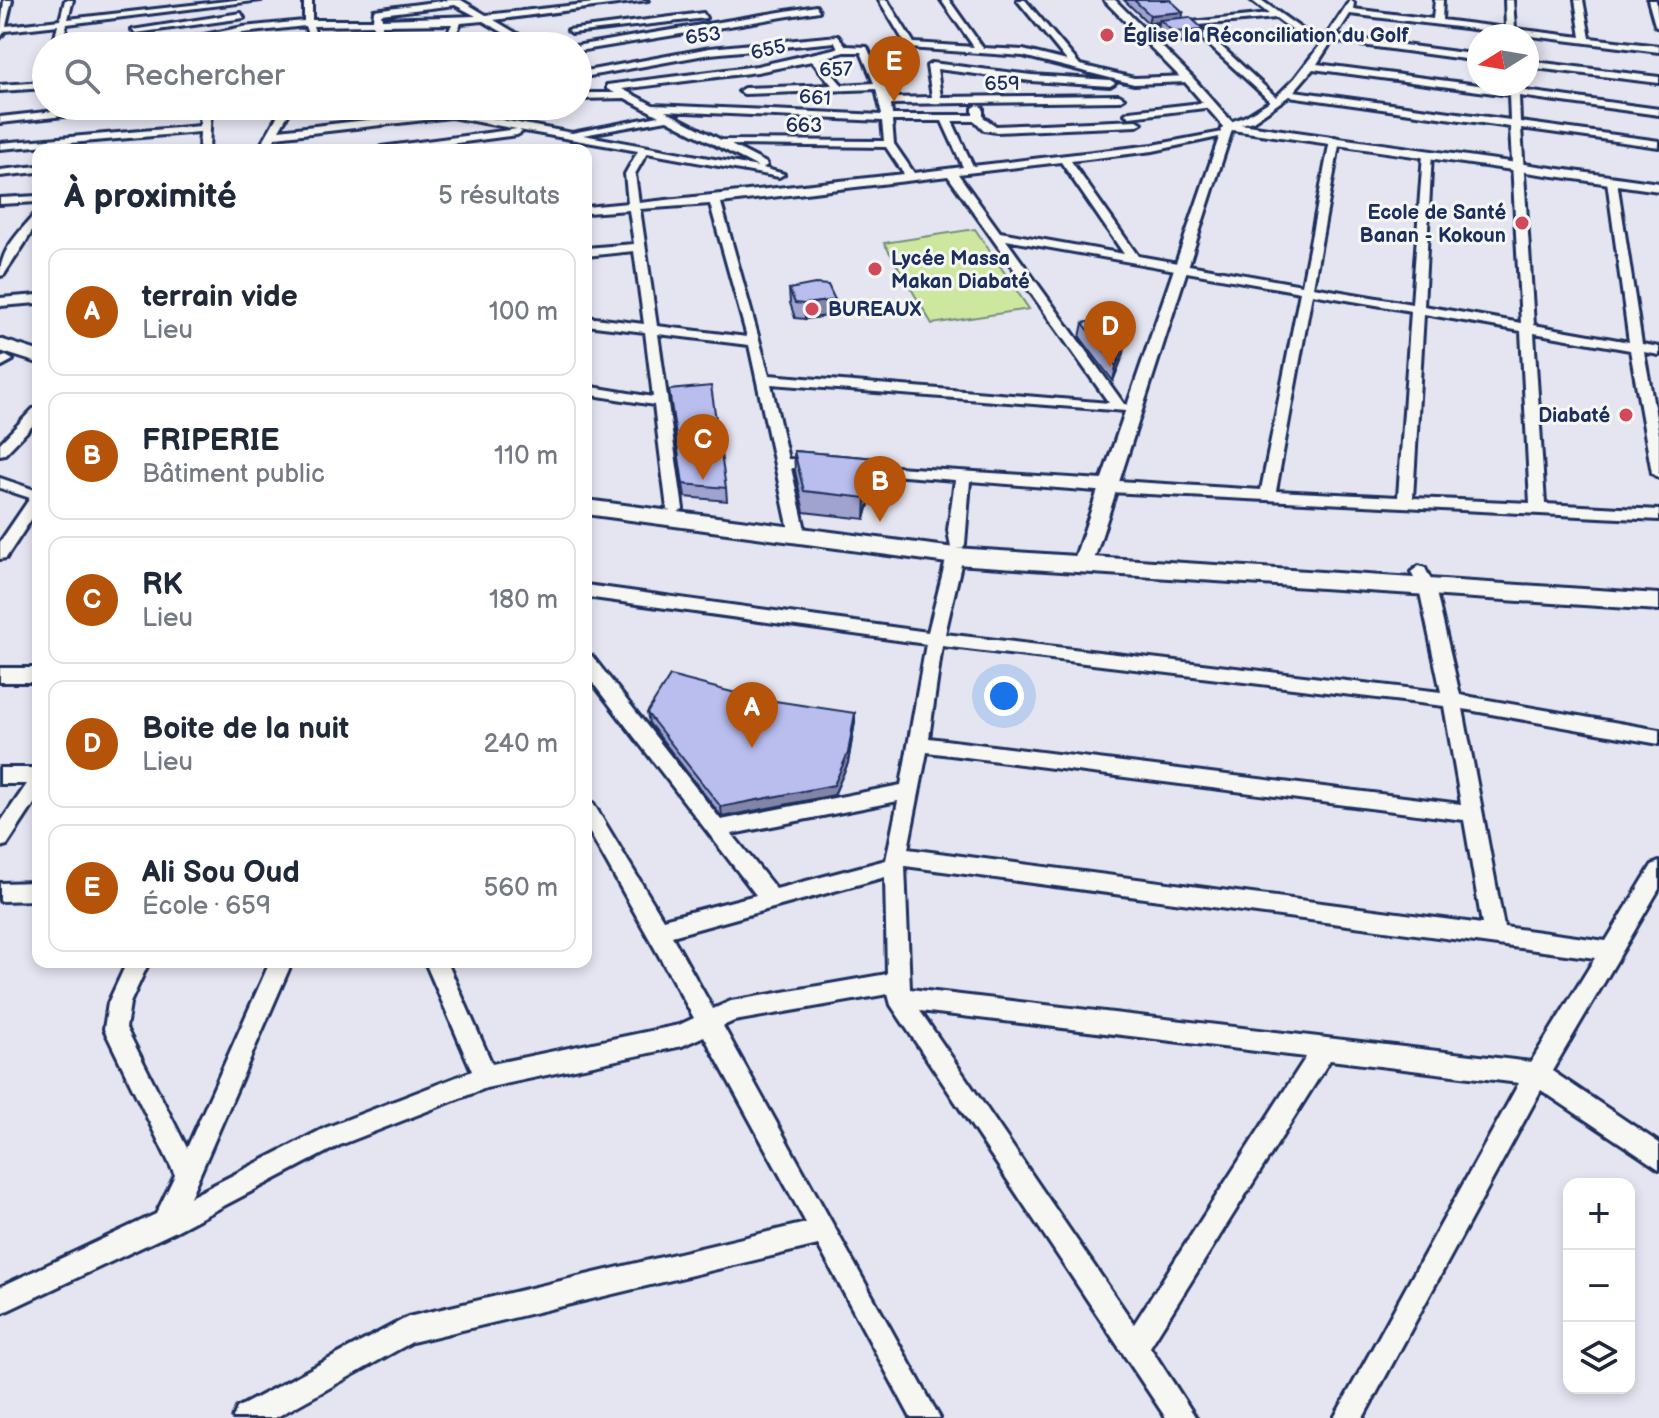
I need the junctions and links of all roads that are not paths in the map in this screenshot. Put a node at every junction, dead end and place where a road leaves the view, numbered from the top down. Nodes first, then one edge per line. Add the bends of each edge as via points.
1 (8, 0) edge
2 (69, 0) edge
3 (180, 0) edge
4 (257, 0) edge
5 (308, 0) edge
6 (373, 0) edge
7 (527, 0) edge
8 (644, 0) edge
9 (883, 0) edge
10 (945, 0) edge
11 (1021, 0) edge
12 (1109, 0) edge
13 (1255, 0) edge
14 (1351, 0) edge
15 (1439, 0) edge
16 (1509, 0) edge
17 (1579, 0) edge
18 (1652, 0) edge
19 (455, 1) edge
20 (628, 1) edge
21 (240, 2) junction
22 (573, 3) edge
23 (782, 3) dead end
24 (814, 4) edge
25 (158, 9) junction
26 (119, 11) junction
27 (1348, 11) junction
28 (529, 13) junction
29 (724, 13) dead end
30 (709, 15) dead end
31 (241, 16) junction
32 (1275, 16) junction
33 (378, 17) junction
34 (486, 19) junction
35 (458, 21) junction
36 (64, 22) junction
37 (1437, 22) junction
38 (308, 23) junction
39 (1190, 23) junction
40 (1510, 24) edge
41 (1659, 25) edge
42 (1467, 27) edge
43 (1137, 28) junction
44 (136, 30) junction
45 (243, 30) junction
46 (572, 30) joint
47 (1, 31) edge
48 (61, 32) edge
49 (138, 32) edge
50 (232, 32) edge
51 (311, 32) edge
52 (378, 32) edge
53 (453, 32) edge
54 (509, 32) edge
55 (1539, 36) edge
56 (828, 38) junction
57 (1330, 39) junction
58 (1586, 40) junction
59 (592, 44) edge
60 (1659, 49) edge
61 (980, 50) junction
62 (710, 51) junction
63 (839, 51) junction
64 (1467, 56) edge
65 (814, 57) junction
66 (1539, 65) edge
67 (1312, 66) junction
68 (1077, 67) junction
69 (592, 71) edge
70 (738, 74) junction
71 (592, 78) edge
72 (1188, 79) junction
73 (1114, 80) junction
74 (1659, 80) edge
75 (1467, 83) edge
76 (32, 86) edge
77 (880, 86) junction
78 (839, 87) junction
79 (0, 88) edge
80 (612, 88) junction
81 (744, 91) junction
82 (1539, 92) edge
83 (1289, 93) junction
84 (592, 96) edge
85 (629, 96) junction
86 (1513, 96) edge
87 (1119, 98) junction
88 (937, 100) junction
89 (886, 101) junction
90 (978, 101) junction
91 (1276, 102) junction
92 (1210, 105) junction
93 (651, 108) junction
94 (748, 110) junction
95 (1659, 112) edge
96 (32, 116) edge
97 (672, 117) junction
98 (978, 118) junction
99 (1134, 118) junction
100 (946, 119) junction
101 (0, 120) edge
102 (207, 120) edge
103 (280, 120) edge
104 (349, 120) edge
105 (471, 120) edge
106 (889, 120) junction
107 (1515, 124) junction
108 (207, 128) junction
109 (1226, 130) junction
110 (271, 134) junction
111 (518, 134) junction
112 (566, 135) junction
113 (466, 137) junction
114 (1335, 140) junction
115 (719, 142) junction
116 (205, 144) edge
117 (266, 144) edge
118 (424, 144) edge
119 (464, 144) edge
120 (583, 144) edge
121 (889, 144) junction
122 (1659, 144) edge
123 (0, 146) edge
124 (592, 146) edge
125 (1153, 148) junction
126 (644, 150) junction
127 (1428, 154) junction
128 (1064, 158) junction
129 (1518, 167) junction
130 (969, 169) junction
131 (32, 170) edge
132 (951, 172) junction
133 (0, 173) edge
134 (779, 174) junction
135 (911, 176) junction
136 (1612, 181) junction
137 (820, 187) junction
138 (1659, 187) edge
139 (32, 199) edge
140 (715, 200) junction
141 (0, 201) edge
142 (635, 206) junction
143 (592, 210) edge
144 (32, 224) edge
145 (996, 235) junction
146 (32, 246) edge
147 (14, 247) junction
148 (640, 247) junction
149 (0, 248) edge
150 (592, 251) edge
151 (1133, 258) junction
152 (1181, 267) junction
153 (0, 272) edge
154 (1306, 289) junction
155 (32, 299) edge
156 (0, 302) edge
157 (1418, 308) junction
158 (592, 322) edge
159 (1526, 328) junction
160 (651, 330) junction
161 (755, 342) junction
162 (1636, 347) junction
163 (1659, 351) edge
164 (1, 357) edge
165 (32, 357) edge
166 (32, 368) edge
167 (763, 379) junction
168 (592, 391) edge
169 (661, 402) junction
170 (1126, 408) junction
171 (32, 418) edge
172 (0, 451) edge
173 (782, 463) junction
174 (1659, 473) edge
175 (963, 475) junction
176 (0, 483) edge
177 (1109, 487) junction
178 (32, 495) edge
179 (1268, 495) junction
180 (592, 497) edge
181 (1405, 502) junction
182 (32, 506) edge
183 (592, 508) edge
184 (675, 509) junction
185 (1538, 509) junction
186 (1659, 515) edge
187 (796, 530) junction
188 (956, 550) junction
189 (0, 554) edge
190 (1084, 560) junction
191 (1423, 580) junction
192 (1659, 588) edge
193 (592, 592) edge
194 (1659, 602) edge
195 (935, 639) junction
196 (592, 669) edge
197 (0, 675) edge
198 (32, 675) edge
199 (1452, 700) junction
200 (1659, 737) edge
201 (919, 744) junction
202 (0, 776) edge
203 (32, 776) edge
204 (32, 791) edge
205 (910, 791) junction
206 (1472, 813) junction
207 (592, 819) edge
208 (717, 829) junction
209 (0, 839) edge
210 (896, 861) junction
211 (1659, 871) edge
212 (32, 891) edge
213 (0, 892) edge
214 (772, 900) junction
215 (658, 930) junction
216 (1495, 936) junction
217 (1611, 951) junction
218 (135, 968) edge
219 (278, 968) edge
220 (439, 968) edge
221 (899, 990) junction
222 (708, 1023) junction
223 (1325, 1048) junction
224 (1537, 1074) junction
225 (486, 1077) junction
226 (1659, 1157) edge
227 (187, 1174) junction
228 (165, 1223) junction
229 (821, 1232) junction
230 (0, 1301) edge
231 (1134, 1348) junction
232 (277, 1411) edge
233 (247, 1418) edge
234 (926, 1418) edge
235 (1182, 1418) edge
236 (1348, 1418) edge

1 - 47 street
2 - 36 street
3 - 25 street
4 - 21 street
5 - 38 street
6 - 33 street
7 - 28 street
8 - 20 street
9 - 61 street via 911,46
10 - 61 street
11 - 68 street
12 - 43 street
13 - 32 street
14 - 27 street
15 - 37 street
16 - 40 street
17 - 58 street
18 - 41 street
19 - 33 street
19 - 34 street
20 - 22 street
21 - 25 street
21 - 31 street
22 - 28 street
22 - 46 street
23 - 29 street
24 - 56 street
24 - 59 street
25 - 26 street
26 - 36 street
26 - 44 street
27 - 37 street
27 - 57 street
28 - 34 street
30 - 46 street
31 - 44 street
31 - 45 street
32 - 39 street
32 - 57 street via 1298,34
33 - 35 street
33 - 38 street
33 - 52 street
34 - 35 street
34 - 54 street
35 - 53 street
36 - 47 street
36 - 48 street
37 - 42 street
38 - 45 street
38 - 51 street
39 - 43 street
39 - 91 street
43 - 72 street
44 - 49 street
45 - 50 street
55 - 58 street
56 - 62 street, 653
56 - 63 street via 838,39
57 - 64 street
57 - 67 street
58 - 60 street
61 - 68 street via 1023,53
62 - 69 street, 653
62 - 70 street
63 - 65 street, 655
63 - 77 street via 864,49
65 - 70 street, 655
65 - 78 street
66 - 74 street
67 - 75 street
67 - 83 street
68 - 73 street
70 - 80 street, 655
70 - 81 street
71 - 80 street
72 - 73 street
72 - 92 street
73 - 87 street
73 - 88 street via 1031,78 932,66
76 - 79 street
77 - 78 street, 657
77 - 89 street
78 - 81 street, 657
80 - 85 street
81 - 94 street
82 - 95 street
83 - 91 street
83 - 107 street
84 - 85 street
85 - 93 street
86 - 107 street
87 - 90 street, 659
87 - 99 street
88 - 89 street, 659
88 - 90 street, 659
89 - 106 street
90 - 98 street
91 - 109 street via 1253,120
92 - 99 street
92 - 109 street
93 - 94 street, 661
93 - 97 street
94 - 106 street, 661
96 - 101 street
97 - 112 street
97 - 115 street
98 - 99 street via 996,129
98 - 100 street, 661
99 - 125 street
100 - 106 street, 661
100 - 130 street
102 - 108 street
103 - 110 street
104 - 110 street
105 - 111 street
106 - 121 street
107 - 122 street
107 - 129 street
108 - 116 street
108 - 123 street
109 - 114 street
109 - 125 street
109 - 152 street
110 - 117 street
111 - 112 street
111 - 113 street
112 - 120 street
113 - 118 street
113 - 119 street
114 - 127 street
114 - 154 street
115 - 121 street, 663
115 - 134 street
121 - 135 street
124 - 126 street
125 - 128 street
126 - 134 street
126 - 142 street via 630,174
127 - 129 street
127 - 157 street
128 - 130 street
128 - 151 street
129 - 136 street
129 - 159 street
130 - 132 street
131 - 133 street
132 - 135 street
132 - 145 street
134 - 137 street
135 - 137 street
136 - 138 street
136 - 162 street
137 - 140 street
139 - 141 street
140 - 142 street
140 - 161 street
142 - 143 street
142 - 148 street
144 - 147 street
145 - 151 street
145 - 170 street
146 - 147 street
147 - 149 street
147 - 153 street
148 - 150 street
148 - 160 street
151 - 152 street
152 - 154 street
152 - 170 street
154 - 157 street
154 - 179 street
155 - 156 street
157 - 159 street
157 - 181 street
158 - 160 street
159 - 162 street
159 - 185 street
160 - 161 street
160 - 169 street
161 - 167 street
162 - 163 street
162 - 174 street
164 - 165 main road
164 - 166 main road
167 - 170 street
167 - 173 street
168 - 169 street
169 - 184 street
170 - 177 street
171 - 172 street
173 - 175 street
173 - 187 street
175 - 177 street
175 - 188 street
176 - 178 street
177 - 179 street
177 - 190 street
179 - 181 street
180 - 184 main road
181 - 185 street
182 - 189 street
183 - 187 main road
184 - 187 main road
185 - 186 street
187 - 188 main road
188 - 190 main road
188 - 195 street
190 - 191 main road
191 - 192 main road
191 - 194 main road
191 - 199 street
193 - 195 street
195 - 199 street
195 - 201 street
196 - 208 street
197 - 198 street
199 - 200 street
199 - 206 street
201 - 205 street
201 - 206 street
202 - 203 street
204 - 209 street
205 - 208 street
205 - 210 street
206 - 216 street
207 - 215 street
208 - 214 street
210 - 214 street
210 - 216 street
210 - 221 street
211 - 217 street
212 - 213 street
214 - 215 street
215 - 222 street
216 - 217 street
217 - 224 street
218 - 227 street via 119,1003 115,1029
219 - 227 street
220 - 225 street
221 - 222 street via 731,1011
221 - 223 street
221 - 231 street
222 - 225 street via 682,1035
222 - 229 street
223 - 224 street
223 - 231 street
224 - 226 street
224 - 236 street
225 - 228 street via 333,1136
227 - 228 street
228 - 230 street
229 - 232 street via 408,1330
229 - 234 street
231 - 235 street
232 - 233 street

